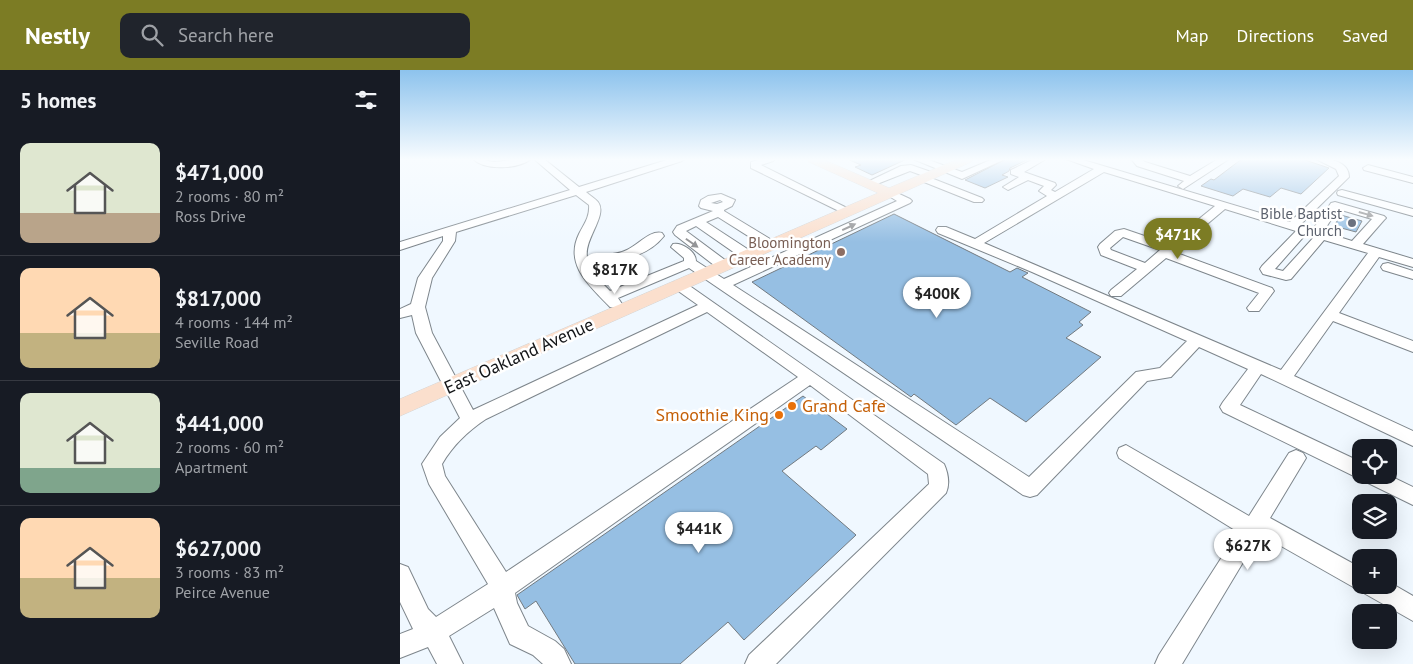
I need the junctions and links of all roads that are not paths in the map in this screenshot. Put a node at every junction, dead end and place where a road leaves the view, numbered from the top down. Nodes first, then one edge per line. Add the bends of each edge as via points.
1 (574, 187) edge
2 (588, 187) edge
3 (797, 187) edge
4 (874, 187) edge
5 (903, 187) edge
6 (949, 187) edge
7 (1048, 187) edge
8 (1072, 187) edge
9 (1166, 187) edge
10 (1182, 187) edge
11 (1338, 187) edge
12 (578, 190) junction
13 (1177, 190) junction
14 (889, 193) junction
15 (1342, 193) dead end
16 (1056, 196) junction
17 (978, 200) dead end
18 (1223, 205) junction
19 (847, 211) junction
20 (1413, 213) edge
21 (697, 221) junction
22 (450, 230) junction
23 (942, 230) dead end
24 (1308, 231) junction
25 (658, 236) dead end
26 (980, 240) dead end
27 (771, 244) junction
28 (1355, 245) junction
29 (400, 246) edge
30 (677, 246) dead end
31 (1167, 251) junction
32 (747, 255) junction
33 (1373, 256) junction
34 (581, 260) junction
35 (690, 263) junction
36 (1413, 263) edge
37 (1146, 268) junction
38 (715, 269) junction
39 (1413, 275) edge
40 (725, 284) junction
41 (679, 285) junction
42 (1116, 293) dead end
43 (614, 295) junction
44 (708, 306) junction
45 (418, 307) junction
46 (1254, 308) dead end
47 (622, 310) junction
48 (400, 314) edge
49 (1330, 315) junction
50 (1197, 340) junction
51 (1413, 347) edge
52 (1258, 367) junction
53 (810, 377) junction
54 (1284, 378) junction
55 (453, 385) junction
56 (400, 408) edge
57 (470, 420) junction
58 (1413, 438) edge
59 (1126, 453) dead end
60 (1296, 458) dead end
61 (1352, 467) edge
62 (1388, 484) edge
63 (1413, 496) edge
64 (1254, 525) junction
65 (400, 575) edge
66 (1352, 575) edge
67 (503, 588) junction
68 (1387, 594) edge
69 (1413, 609) edge
70 (434, 632) junction
71 (400, 646) edge
72 (450, 664) edge
73 (558, 664) edge
74 (758, 664) edge
75 (1168, 664) edge

1 - 12 street
2 - 12 street
3 - 19 street
4 - 14 main road
5 - 14 main road, East Oakland Avenue
6 - 17 street
7 - 16 street via 1044,191
8 - 16 street
9 - 13 street
10 - 13 lane
11 - 24 street
12 - 22 street
12 - 34 street via 595,207 581,245
13 - 18 street
14 - 19 main road, East Oakland Avenue
40 -> 14 street via 906,201
15 - 20 lane
16 - 26 street
18 - 24 street
18 - 31 street
19 - 27 main road, East Oakland Avenue
21 - 27 street via 718,210
21 - 32 street
21 -> 38 street via 678,232
22 - 29 street
22 - 45 street via 449,241 426,278
23 - 50 street
24 - 28 street
24 -> 28 street via 1335,205 1380,218
25 - 34 street via 621,257
27 - 32 main road, East Oakland Avenue
28 - 33 street
30 - 35 street via 690,257
31 - 37 street
31 - 37 street via 1124,233 1104,247 1103,250 1110,255
31 - 46 street via 1266,291
32 - 38 main road, East Oakland Avenue
33 - 36 street
33 - 39 street
33 - 49 street
34 - 43 street via 588,275 600,273
35 - 38 street
35 - 43 street
37 - 42 street
38 - 40 street
38 - 41 main road, East Oakland Avenue
40 - 50 street via 1030,489 1142,376 1165,373
41 - 44 street
41 - 47 main road, East Oakland Avenue
43 - 47 street
44 - 53 street
44 - 57 street
45 - 48 street
45 - 55 street via 424,333
47 - 55 main road, East Oakland Avenue
49 - 51 street
49 - 54 street
50 - 52 street
52 - 54 street
52 - 61 street via 1229,407
53 - 67 street
53 - 74 street via 937,470 939,487
54 - 58 street
55 - 56 main road, East Oakland Avenue
55 - 57 street
57 - 67 street via 441,447 432,464 436,478
59 - 64 street
60 - 64 street
62 - 63 street
64 - 66 street
64 - 75 street
65 - 70 street via 419,618
67 - 70 street
67 - 73 street via 506,605 519,635 539,644
68 - 69 street
70 - 71 street
70 - 72 street

